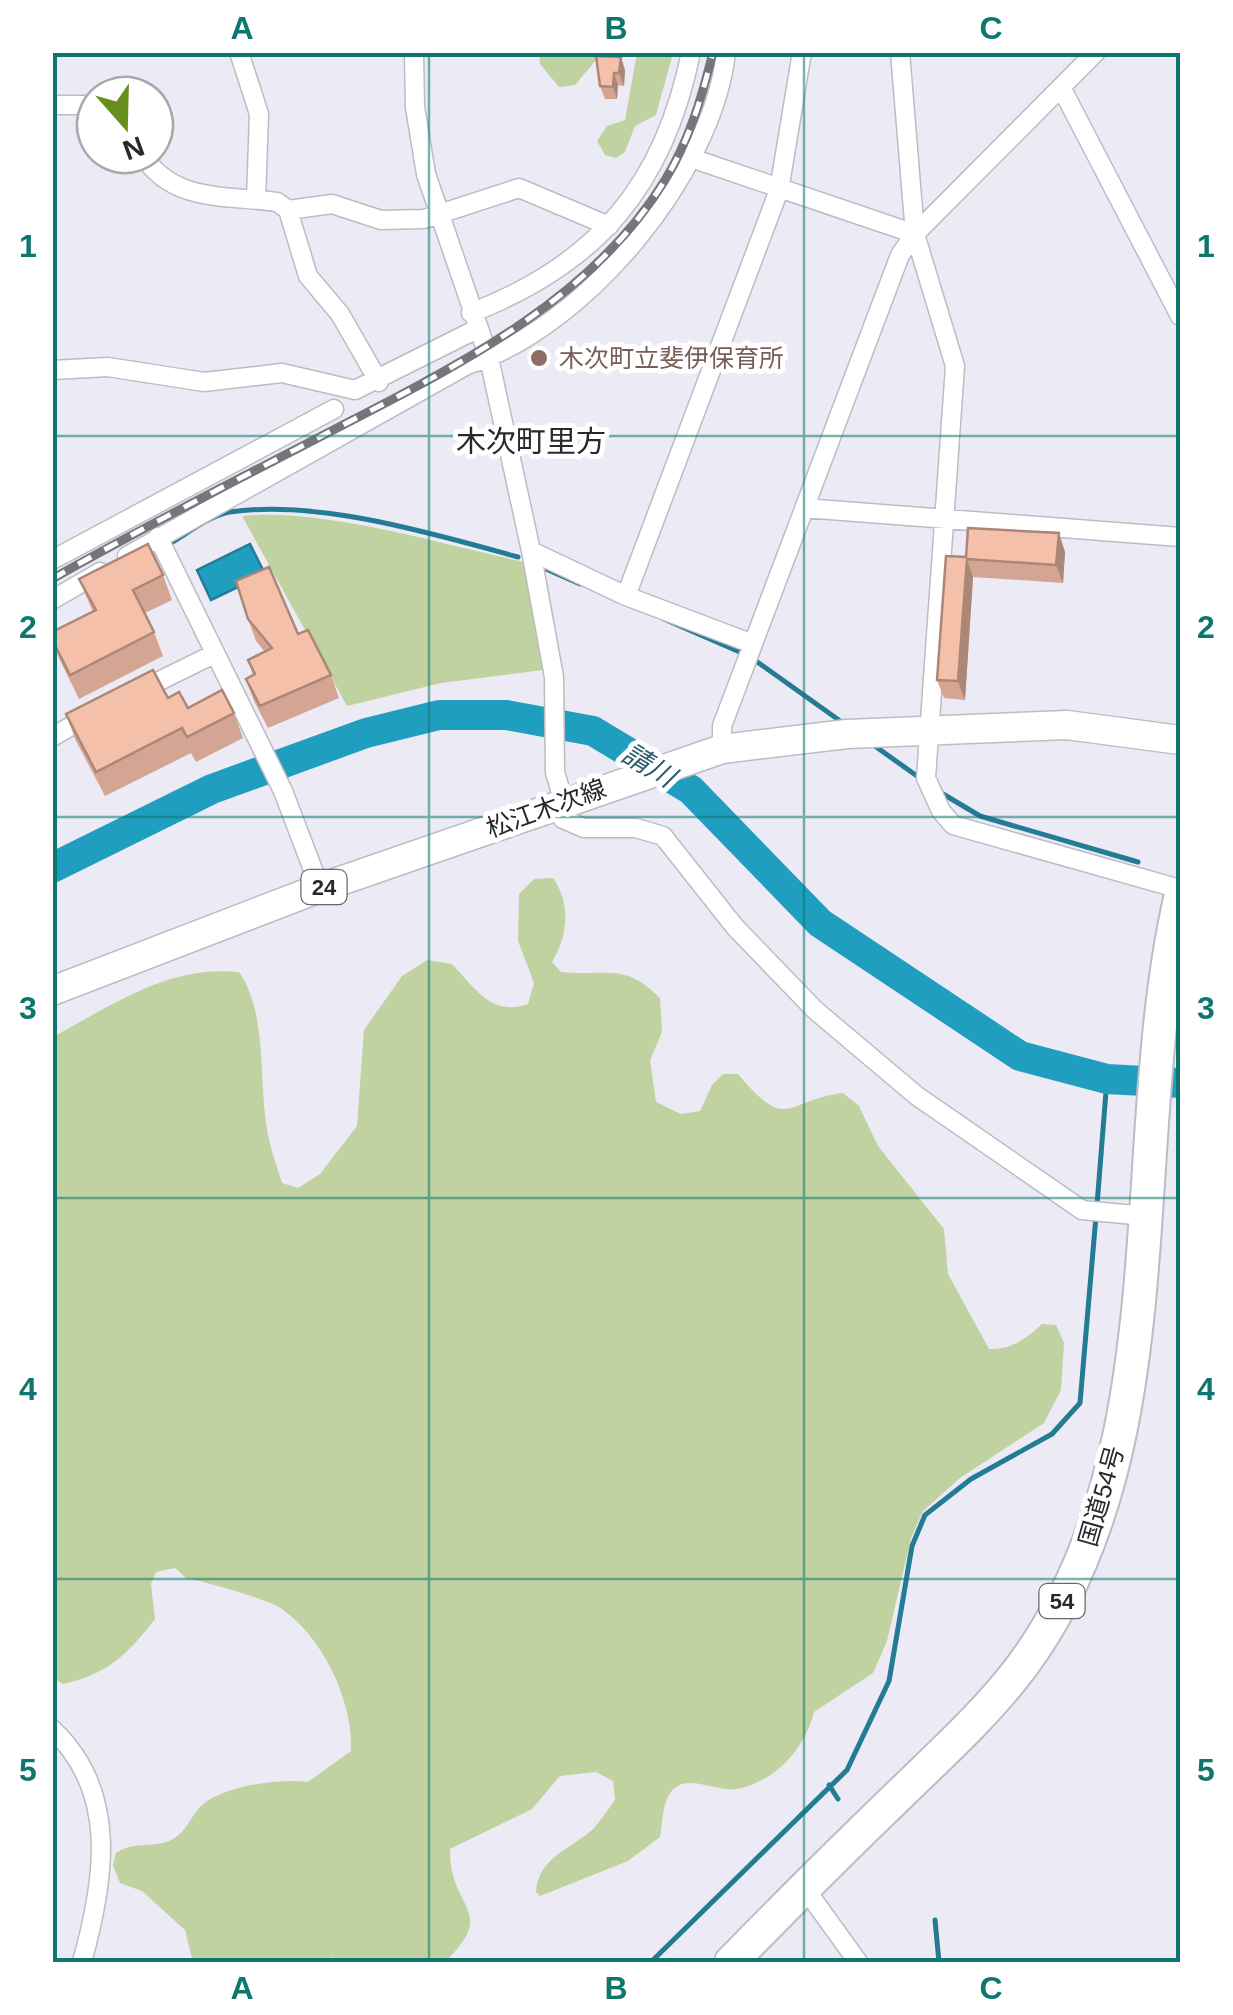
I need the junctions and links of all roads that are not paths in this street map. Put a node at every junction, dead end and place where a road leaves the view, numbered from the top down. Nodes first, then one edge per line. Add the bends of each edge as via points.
1 (239, 52) edge
2 (414, 52) edge
3 (691, 52) edge
4 (726, 52) edge
5 (802, 52) edge
6 (900, 52) edge
7 (1089, 55) edge
8 (1062, 89) junction
9 (694, 159) junction
10 (159, 175) edge
11 (779, 190) junction
12 (256, 199) junction
13 (288, 210) junction
14 (440, 217) junction
15 (609, 226) junction
16 (915, 234) junction
17 (1180, 316) edge
18 (474, 321) junction
19 (489, 358) junction
20 (52, 370) edge
21 (379, 382) junction
22 (334, 410) dead end
23 (804, 508) junction
24 (943, 517) junction
25 (1180, 537) edge
26 (161, 545) junction
27 (530, 552) junction
28 (52, 560) edge
29 (626, 596) junction
30 (52, 600) edge
31 (753, 644) junction
32 (214, 654) junction
33 (128, 697) edge
34 (110, 706) edge
35 (929, 729) junction
36 (52, 737) edge
37 (1180, 740) edge
38 (712, 752) junction
39 (559, 805) junction
40 (320, 888) junction
41 (1180, 890) edge
42 (1180, 899) edge
43 (52, 990) edge
44 (1145, 1216) junction
45 (52, 1729) edge
46 (804, 1888) junction
47 (82, 1962) edge
48 (731, 1962) edge
49 (858, 1962) edge

1 - 12 street via 259,114
2 - 14 street via 419,144
3 - 15 street via 664,139
4 - 9 street
5 - 11 street
6 - 16 street
7 - 8 street
8 - 16 street
8 - 17 street
9 - 11 street
9 - 19 street via 618,264 586,295
10 - 12 street via 184,191
11 - 16 street
11 - 29 street
12 - 13 street
13 - 14 street via 332,204 381,220
13 - 21 street via 308,276 340,314
14 - 15 street via 519,188
14 - 18 street
15 - 18 street via 561,270
16 - 23 street via 900,256
16 - 24 street via 955,366
18 - 19 street
18 - 21 street
19 - 26 street
19 - 27 street
20 - 21 street via 108,367 204,382 282,373 348,390
22 - 28 street
23 - 24 street
23 - 31 street
24 - 25 street
24 - 35 street
26 - 30 street
26 - 32 street
27 - 29 street
27 - 39 street via 556,690
29 - 31 street
31 - 38 street
32 - 33 street
32 - 40 street via 282,791
34 - 36 street
35 - 37 main road, 松江木次線 / 24 via 1067,725
35 - 38 main road, 松江木次線 / 24
35 - 41 street via 926,778 952,825
38 - 39 main road, 松江木次線 / 24
39 - 40 main road, 松江木次線 / 24
39 - 44 street via 563,819 584,828 636,828 663,836 815,1010 971,1136 1097,1213
40 - 43 main road, 松江木次線 / 24
42 - 44 highway, 国道54号 / 54
44 - 46 highway, 国道54号 / 54 via 1117,1447 1065,1597 985,1709
45 - 47 street via 78,1756 99,1813 98,1885
46 - 48 highway, 国道54号 / 54
46 - 49 street

